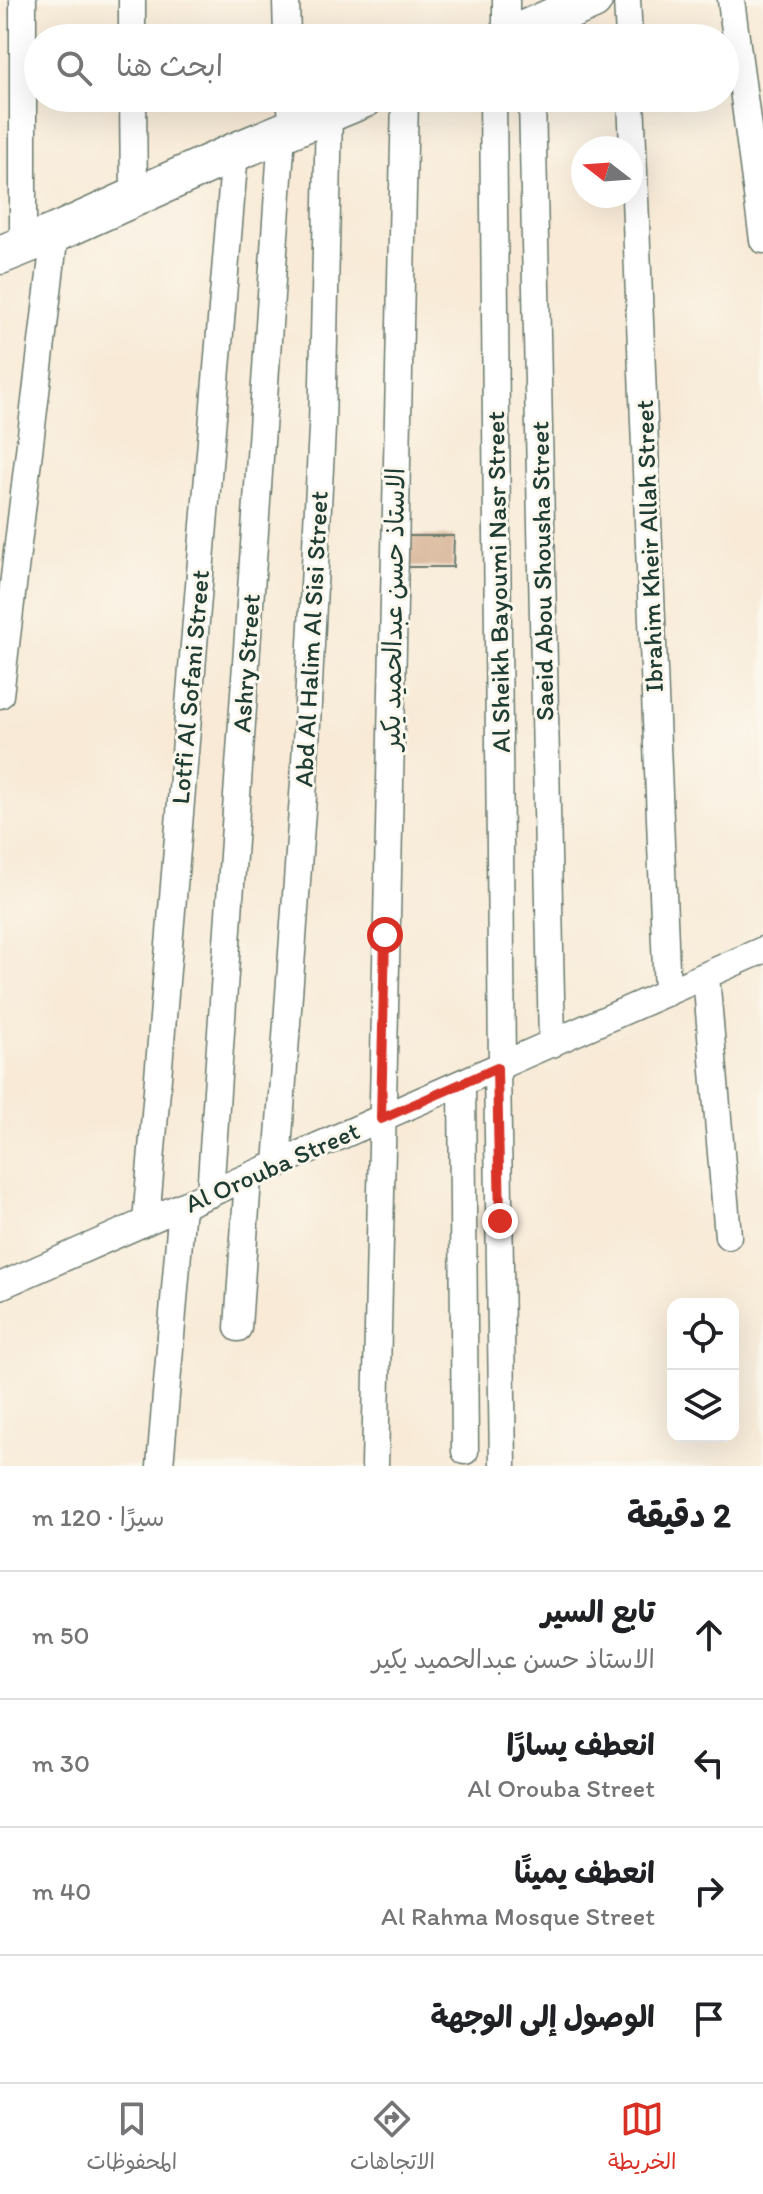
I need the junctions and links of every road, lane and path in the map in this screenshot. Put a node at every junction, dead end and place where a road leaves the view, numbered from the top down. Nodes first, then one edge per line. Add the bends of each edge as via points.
1 (23, 0) edge
2 (132, 0) edge
3 (286, 0) edge
4 (593, 0) edge
5 (627, 0) edge
6 (731, 0) edge
7 (132, 24) edge
8 (287, 24) edge
9 (527, 24) edge
10 (628, 24) edge
11 (734, 24) edge
12 (739, 60) edge
13 (24, 82) edge
14 (24, 112) edge
15 (133, 112) edge
16 (405, 112) edge
17 (493, 112) edge
18 (532, 112) edge
19 (632, 112) edge
20 (329, 113) joint
21 (288, 120) edge
22 (235, 152) junction
23 (134, 197) junction
24 (763, 240) edge
25 (26, 245) edge
26 (0, 695) edge
27 (763, 950) edge
28 (706, 976) junction
29 (667, 993) junction
30 (552, 1044) junction
31 (500, 1067) junction
32 (462, 1083) junction
33 (381, 1119) junction
34 (277, 1165) junction
35 (248, 1178) junction
36 (210, 1194) junction
37 (182, 1206) junction
38 (146, 1222) junction
39 (728, 1236) dead end
40 (0, 1286) edge
41 (238, 1328) dead end
42 (465, 1451) dead end
43 (160, 1466) edge
44 (375, 1466) edge
45 (503, 1466) edge

1 - 13 street
2 - 7 street
3 - 8 street
4 - 9 main road
5 - 10 street
6 - 11 street
12 - 24 street
14 - 25 street
15 - 23 street
16 - 33 street, الاستاذ حسن عبدالحميد يكير
17 - 31 street, Al Sheikh Bayoumi Nasr Street
18 - 30 street, Saeid Abou Shousha Street
19 - 29 street, Ibrahim Kheir Allah Street
20 - 21 main road
20 - 34 street, Abd Al Halim Al Sisi Street via 322,428
21 - 22 main road
21 - 36 street, Ashry Street
22 - 23 main road
22 - 38 street, Lotfi Al Sofani Street
23 - 25 main road
25 - 26 street
27 - 28 street, Al Orouba Street
28 - 29 street, Al Orouba Street
28 - 39 street
29 - 30 street, Al Orouba Street
30 - 31 street, Al Orouba Street
31 - 32 street, Al Orouba Street
31 - 45 street, Al Sheikh Bayoumi Nasr Street
32 - 33 street, Al Orouba Street
32 - 42 street
33 - 34 street, Al Orouba Street
33 - 44 street, الاستاذ حسن عبدالحميد يكير
34 - 35 street, Al Orouba Street
35 - 36 street, Al Orouba Street
35 - 41 street
36 - 37 street, Al Orouba Street
37 - 38 street, Al Orouba Street
37 - 43 street
38 - 40 street, Al Orouba Street

